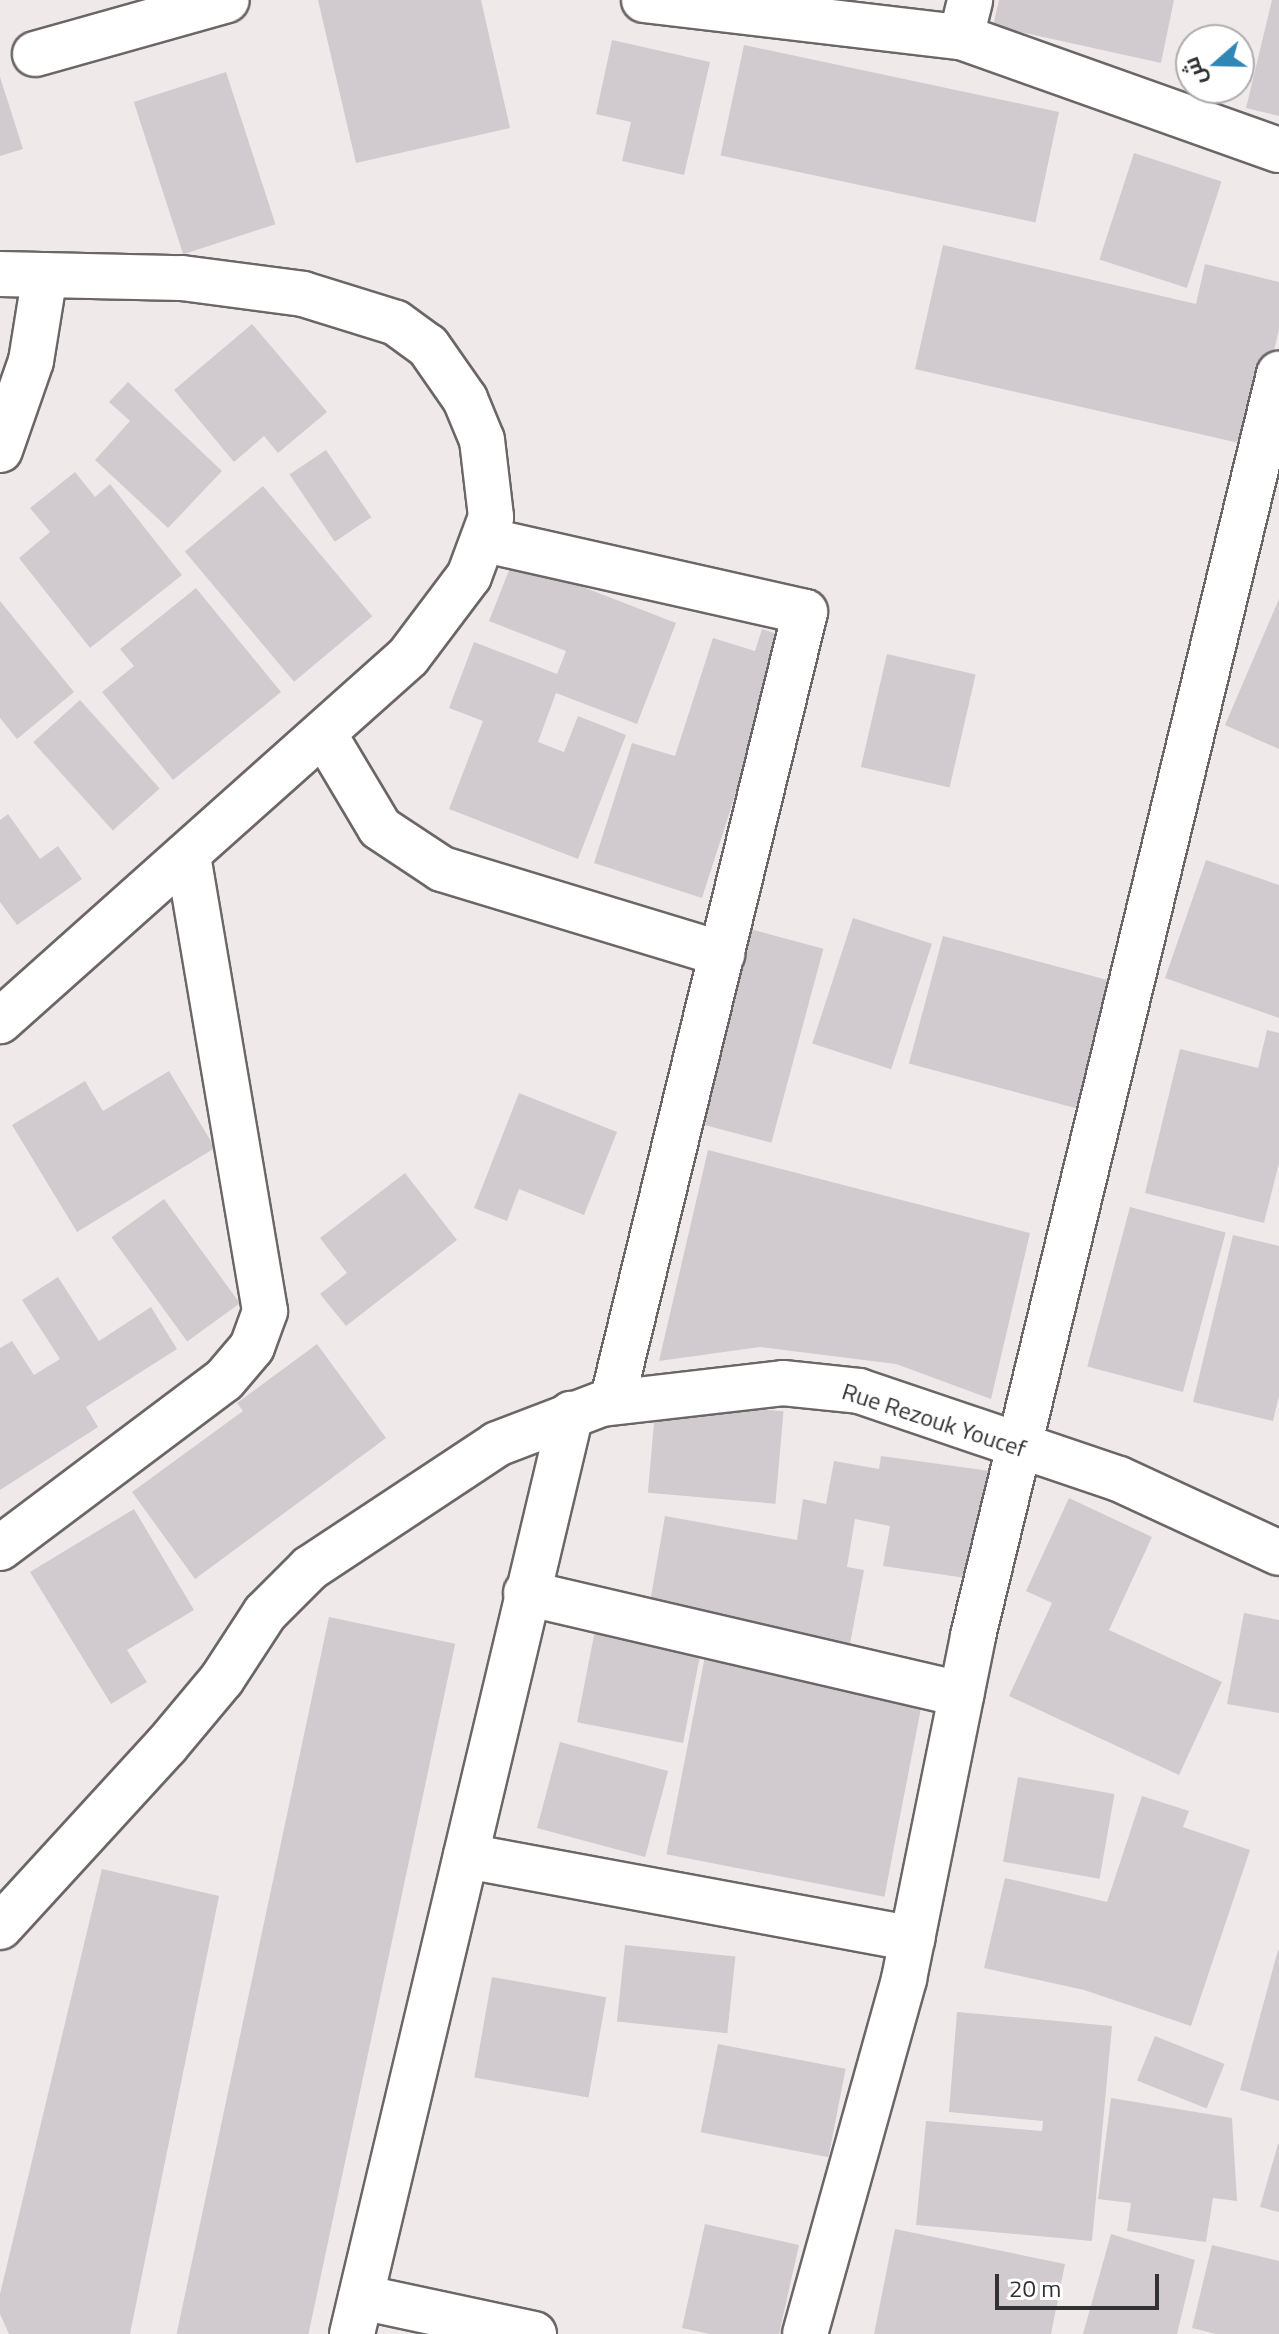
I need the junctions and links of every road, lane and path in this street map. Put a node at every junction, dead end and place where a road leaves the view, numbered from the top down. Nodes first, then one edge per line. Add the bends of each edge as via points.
1 (227, 0) edge
2 (644, 0) edge
3 (966, 18) edge
4 (35, 54) dead end
5 (1279, 150) edge
6 (0, 274) edge
7 (45, 275) junction
8 (1279, 374) edge
9 (0, 450) edge
10 (486, 540) junction
11 (324, 734) junction
12 (188, 858) junction
13 (722, 954) junction
14 (0, 1021) edge
15 (612, 1402) junction
16 (571, 1414) junction
17 (1019, 1445) junction
18 (0, 1548) edge
19 (1279, 1553) edge
20 (526, 1593) junction
21 (961, 1694) junction
22 (466, 1856) junction
23 (0, 1927) edge
24 (912, 1939) junction
25 (357, 2316) edge
26 (534, 2334) edge
27 (805, 2334) edge

1 - 4 street
2 - 3 street
3 - 5 street
6 - 7 street
7 - 9 street via 31,361
7 - 10 street via 182,278 303,294 396,323 428,346 465,399 490,479
8 - 17 street
10 - 11 street via 469,576 408,657
10 - 13 street via 805,612
11 - 12 street
11 - 13 street via 380,828 442,869
12 - 14 street
12 - 18 street via 265,1311 252,1347 224,1380
13 - 15 street
15 - 16 street, Rue Rezouk Youcef
15 - 17 street, Rue Rezouk Youcef via 783,1383 822,1385 859,1391
16 - 20 street
16 - 23 street, Rue Rezouk Youcef via 483,1452 310,1568 265,1613 222,1679 166,1746
17 - 19 street, Rue Rezouk Youcef via 1119,1479
17 - 21 street
20 - 21 street
20 - 22 street
21 - 24 street
22 - 24 street
22 - 25 street
24 - 27 street
25 - 26 street

